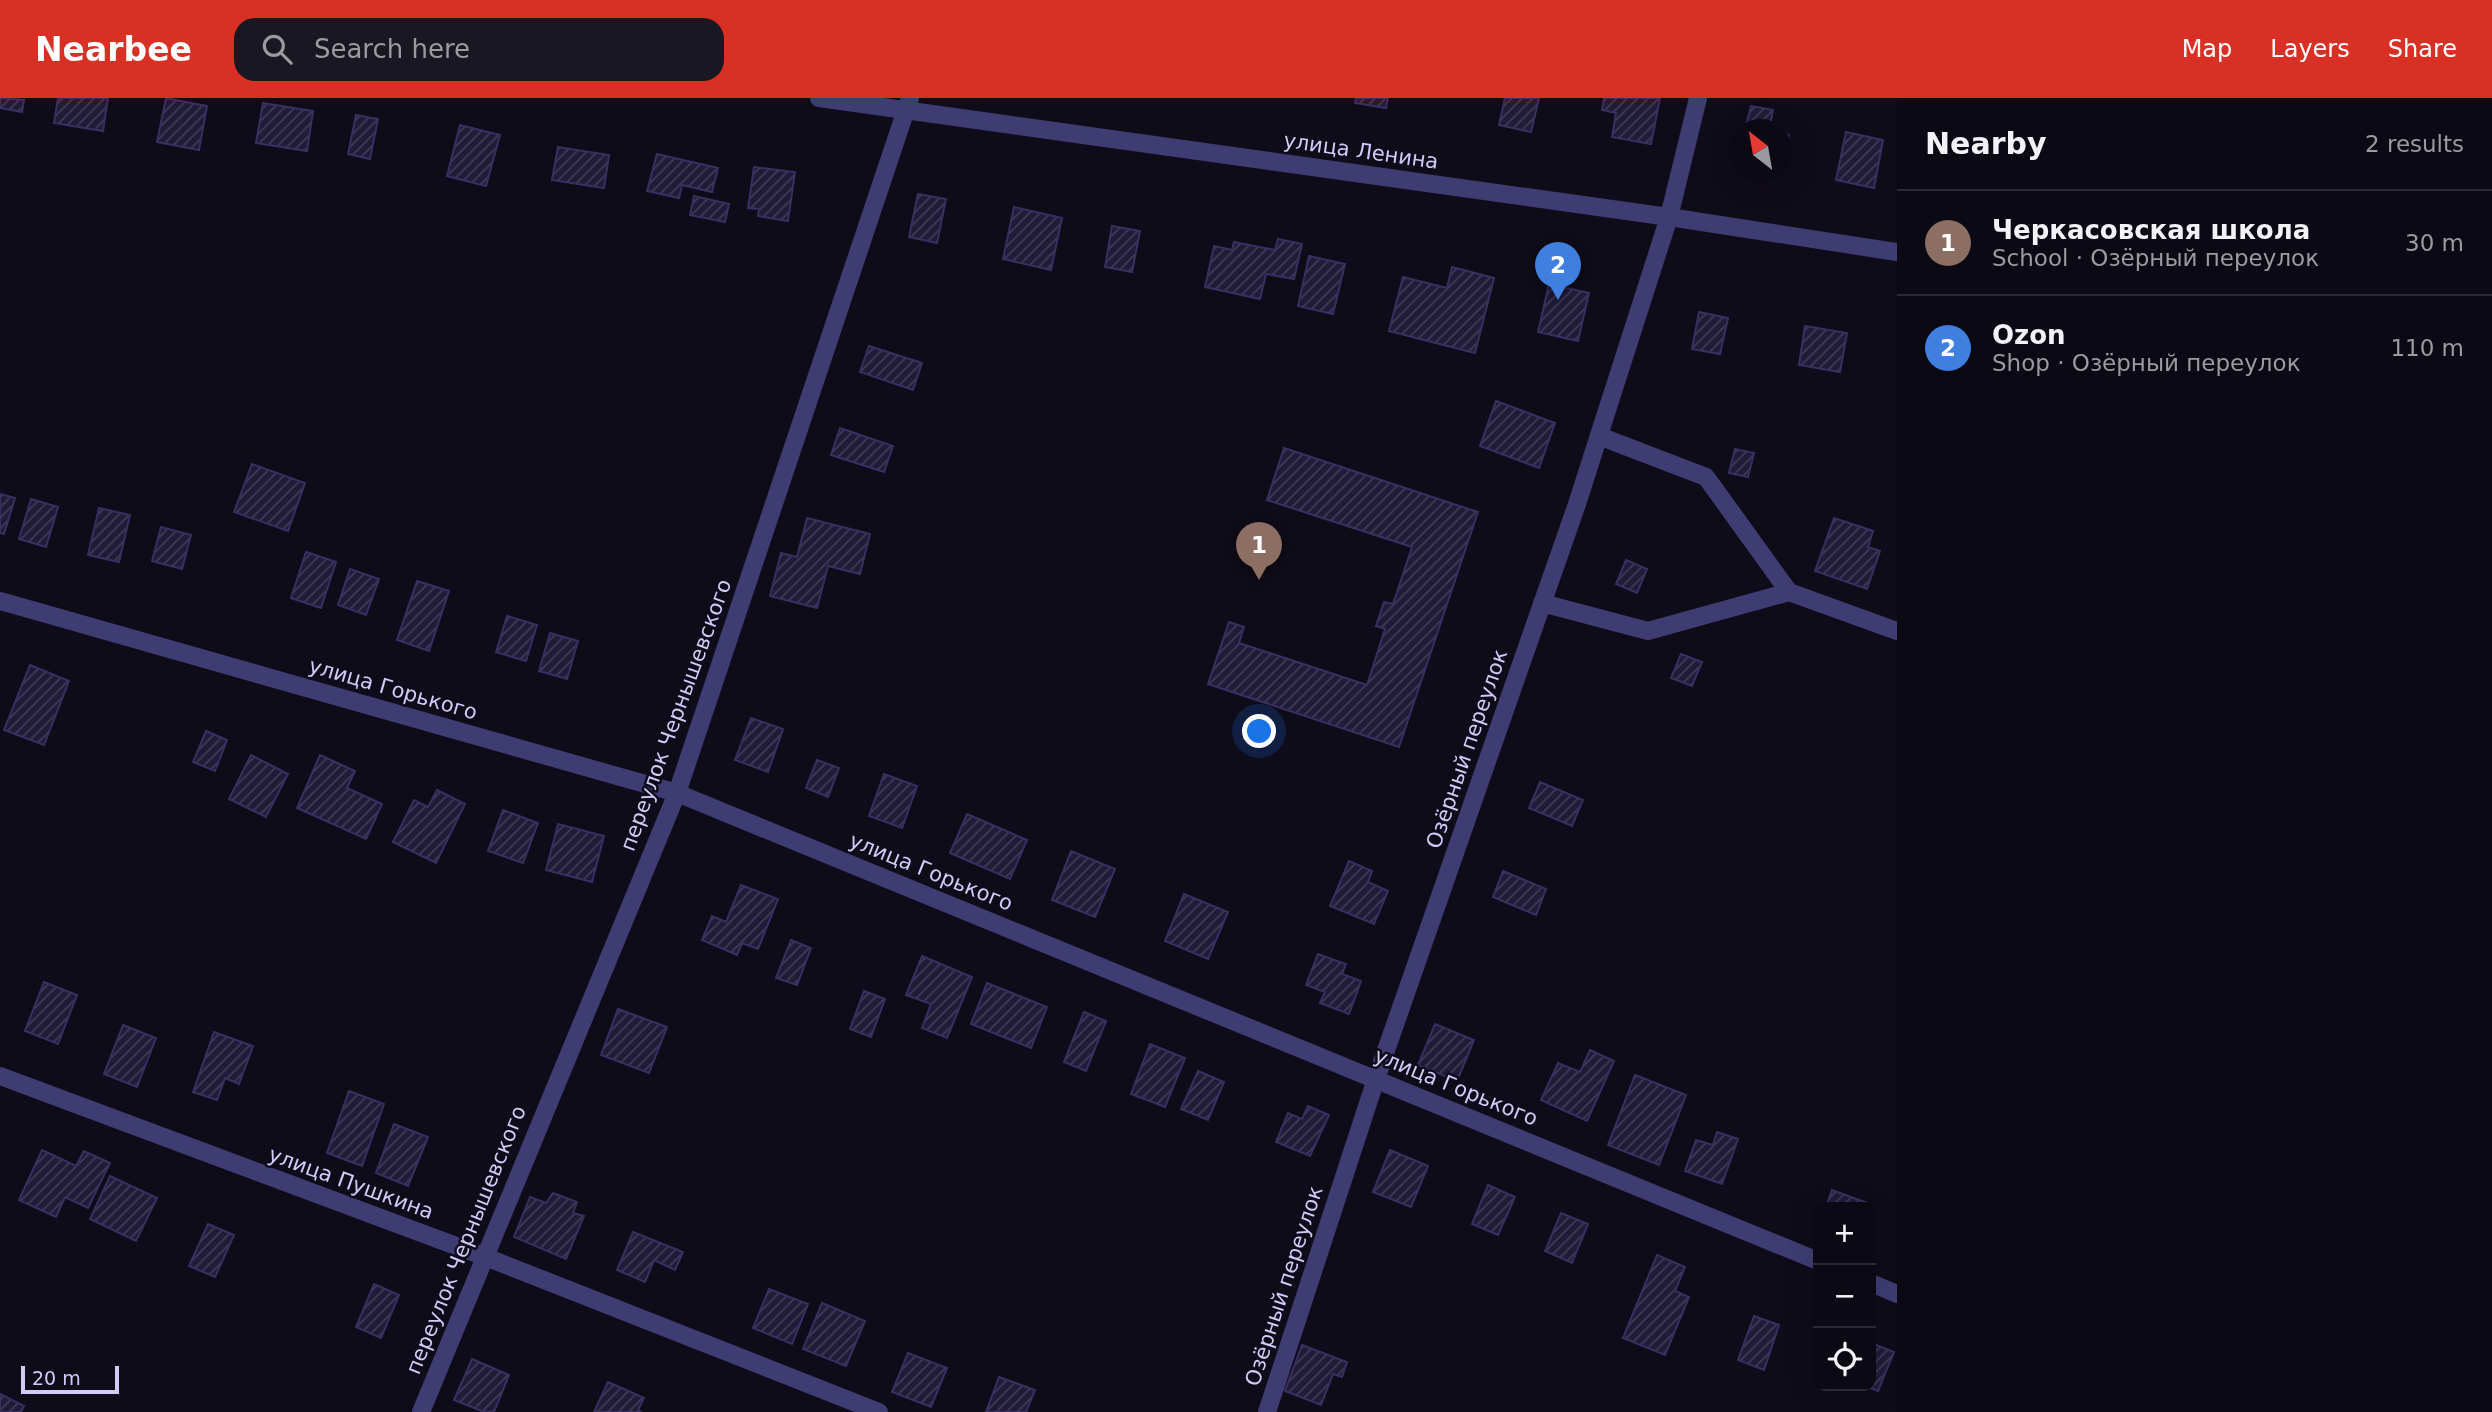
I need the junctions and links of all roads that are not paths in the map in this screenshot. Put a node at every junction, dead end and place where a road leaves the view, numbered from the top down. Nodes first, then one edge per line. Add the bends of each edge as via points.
1 (819, 98) edge
2 (1698, 98) edge
3 (908, 104) edge
4 (1669, 217) junction
5 (1897, 252) edge
6 (1599, 436) junction
7 (1789, 592) junction
8 (0, 601) edge
9 (1542, 603) junction
10 (1897, 631) edge
11 (677, 793) junction
12 (0, 1076) edge
13 (1376, 1079) junction
14 (483, 1256) junction
15 (1813, 1259) edge
16 (1876, 1285) edge
17 (1897, 1294) edge
18 (421, 1412) edge
19 (879, 1412) edge
20 (1267, 1412) edge

1 - 3 street, улица Ленина
2 - 4 street, Озёрный переулок
3 - 4 street, улица Ленина
3 - 11 street, переулок Чернышевского
4 - 5 street, улица Ленина
4 - 6 street, Озёрный переулок
6 - 7 street via 1706,477
6 - 9 street, Озёрный переулок
7 - 9 street via 1648,631
7 - 10 street
8 - 11 street, улица Горького
9 - 13 street, Озёрный переулок
11 - 13 street, улица Горького
11 - 14 street, переулок Чернышевского
12 - 14 street, улица Пушкина
13 - 15 street, улица Горького
13 - 20 street, Озёрный переулок
14 - 18 street, переулок Чернышевского
14 - 19 street, улица Пушкина
16 - 17 street

